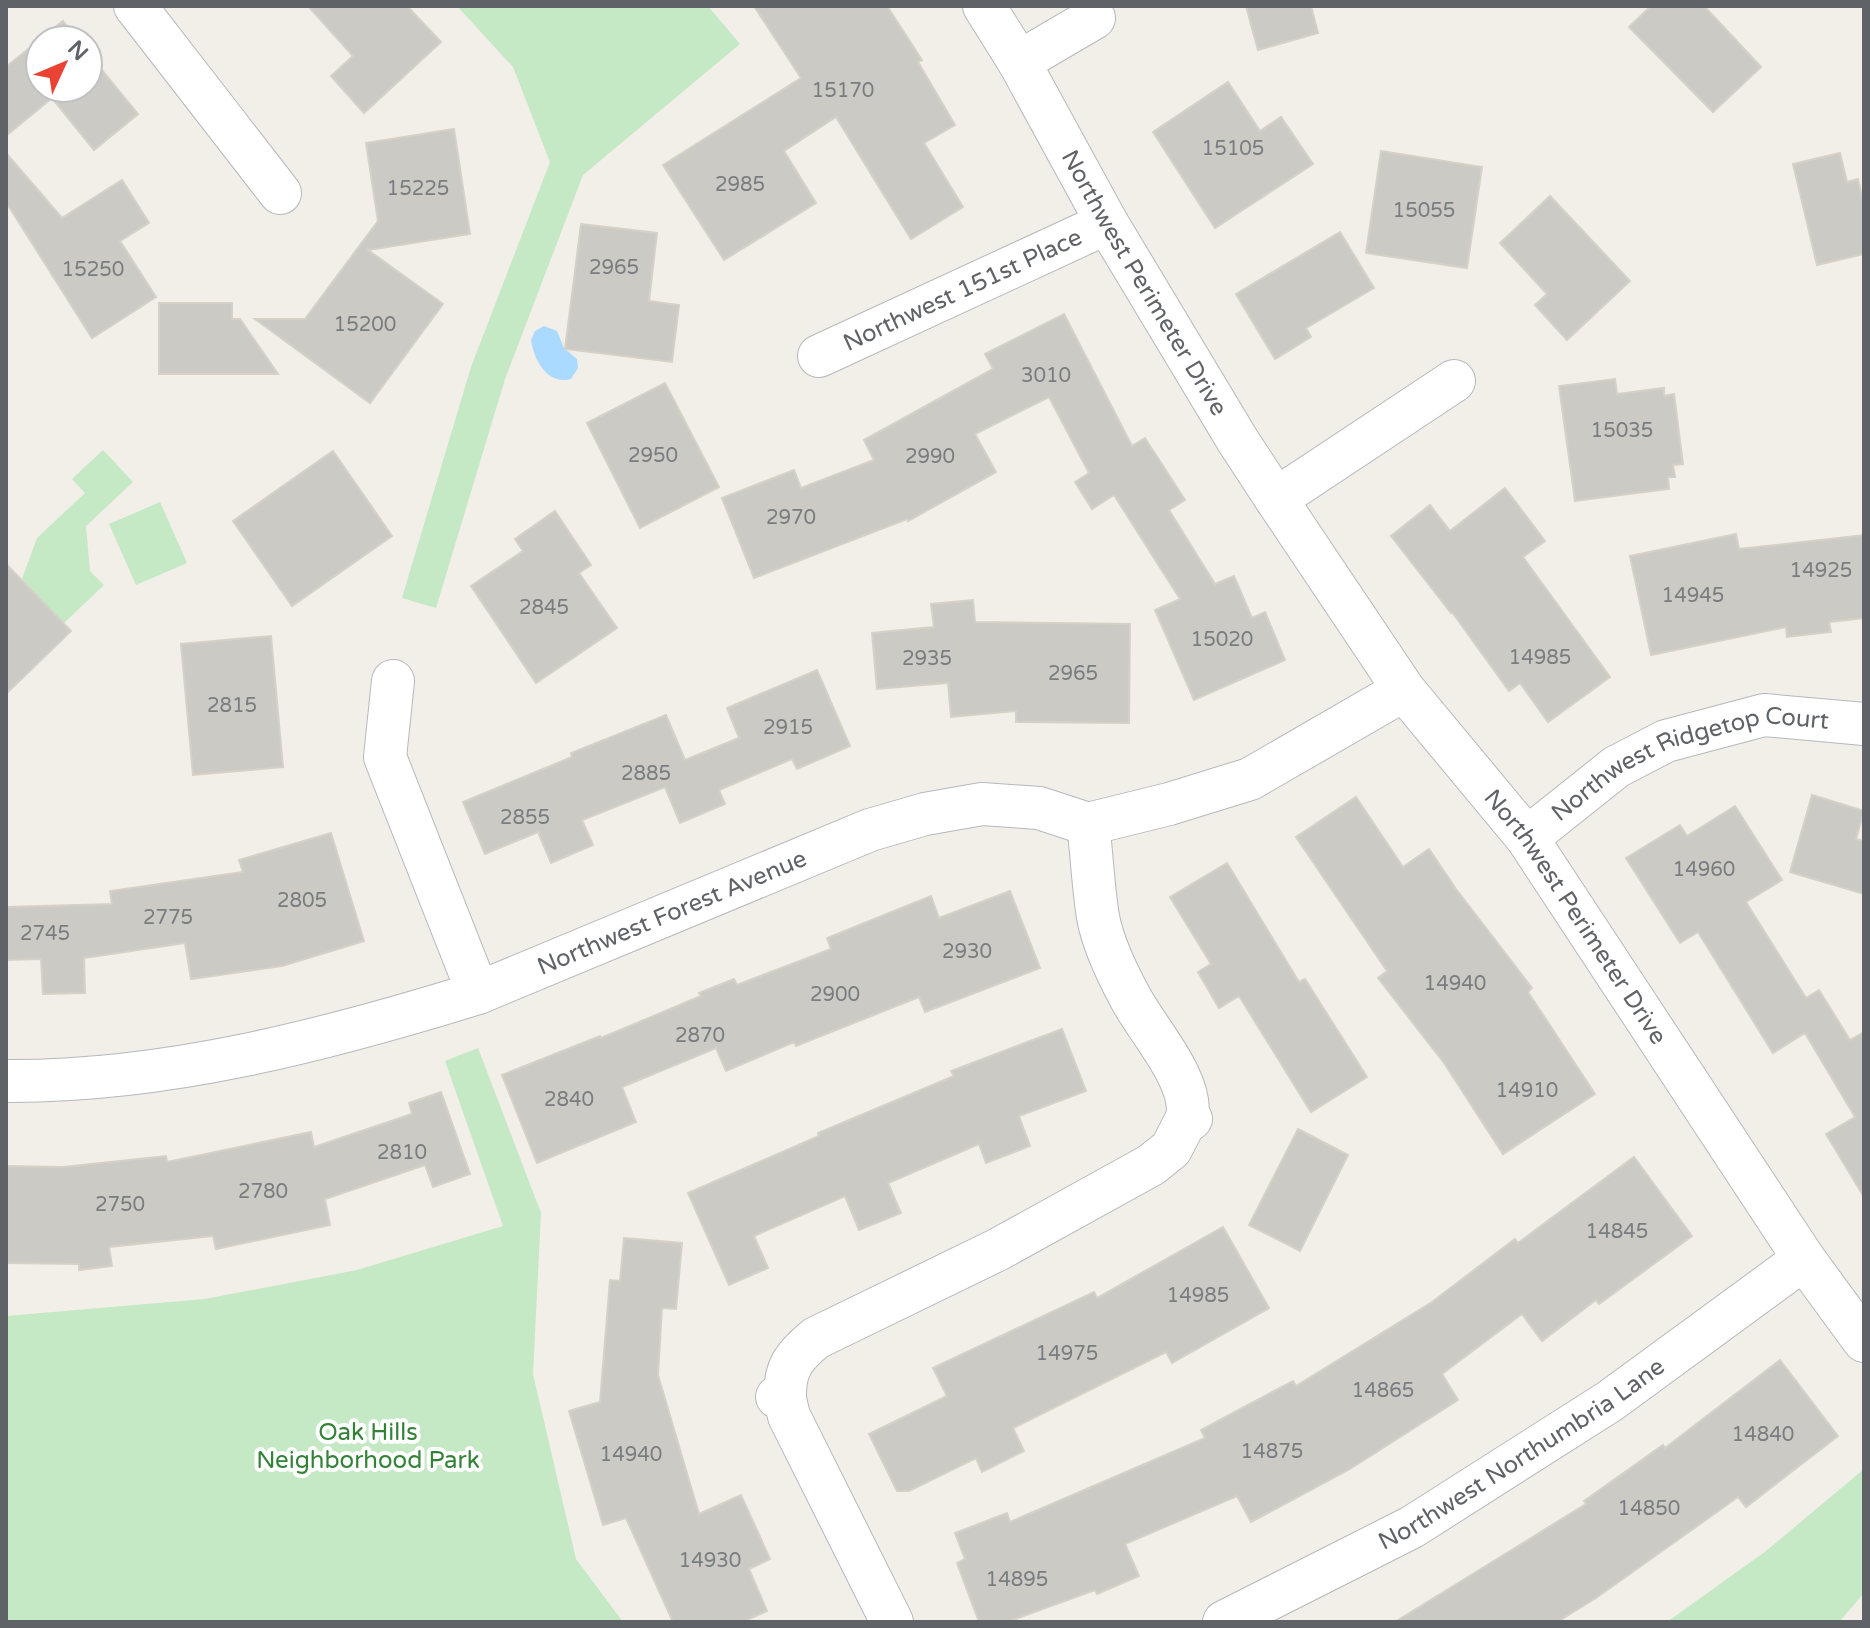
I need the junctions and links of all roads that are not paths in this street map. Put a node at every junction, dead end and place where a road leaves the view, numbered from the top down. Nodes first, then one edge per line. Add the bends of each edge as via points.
1 (135, 6) edge
2 (984, 6) edge
3 (1094, 18) dead end
4 (1019, 62) junction
5 (280, 193) dead end
6 (1107, 223) junction
7 (819, 356) dead end
8 (1454, 381) dead end
9 (1276, 499) junction
10 (393, 681) dead end
11 (1404, 690) junction
12 (1864, 724) edge
13 (1088, 824) junction
14 (1527, 838) junction
15 (478, 993) junction
16 (6, 1081) edge
17 (1804, 1259) junction
18 (1864, 1341) edge
19 (892, 1622) edge
20 (1224, 1622) edge

1 - 5 street
2 - 4 street, Northwest Perimeter Drive
3 - 4 street
4 - 6 street, Northwest Perimeter Drive
6 - 7 street, Northwest 151st Place
6 - 9 street, Northwest Perimeter Drive
8 - 9 street
9 - 11 street, Northwest Perimeter Drive
10 - 15 street via 385,757
11 - 13 street via 1250,779
11 - 14 street, Northwest Perimeter Drive
12 - 14 street, Northwest Ridgetop Court via 1764,715 1666,741 1616,767
13 - 15 street, Northwest Forest Avenue via 1039,808 982,804 925,814 870,830
13 - 19 street via 1099,920 1111,957 1185,1087 1189,1118 1171,1149 1151,1165 997,1250 816,1338 794,1356 781,1398
14 - 17 street, Northwest Perimeter Drive
15 - 16 street, Northwest Forest Avenue via 203,1063 111,1078
17 - 18 street, Northwest Perimeter Drive
17 - 20 street, Northwest Northumbria Lane via 1610,1401 1412,1527

